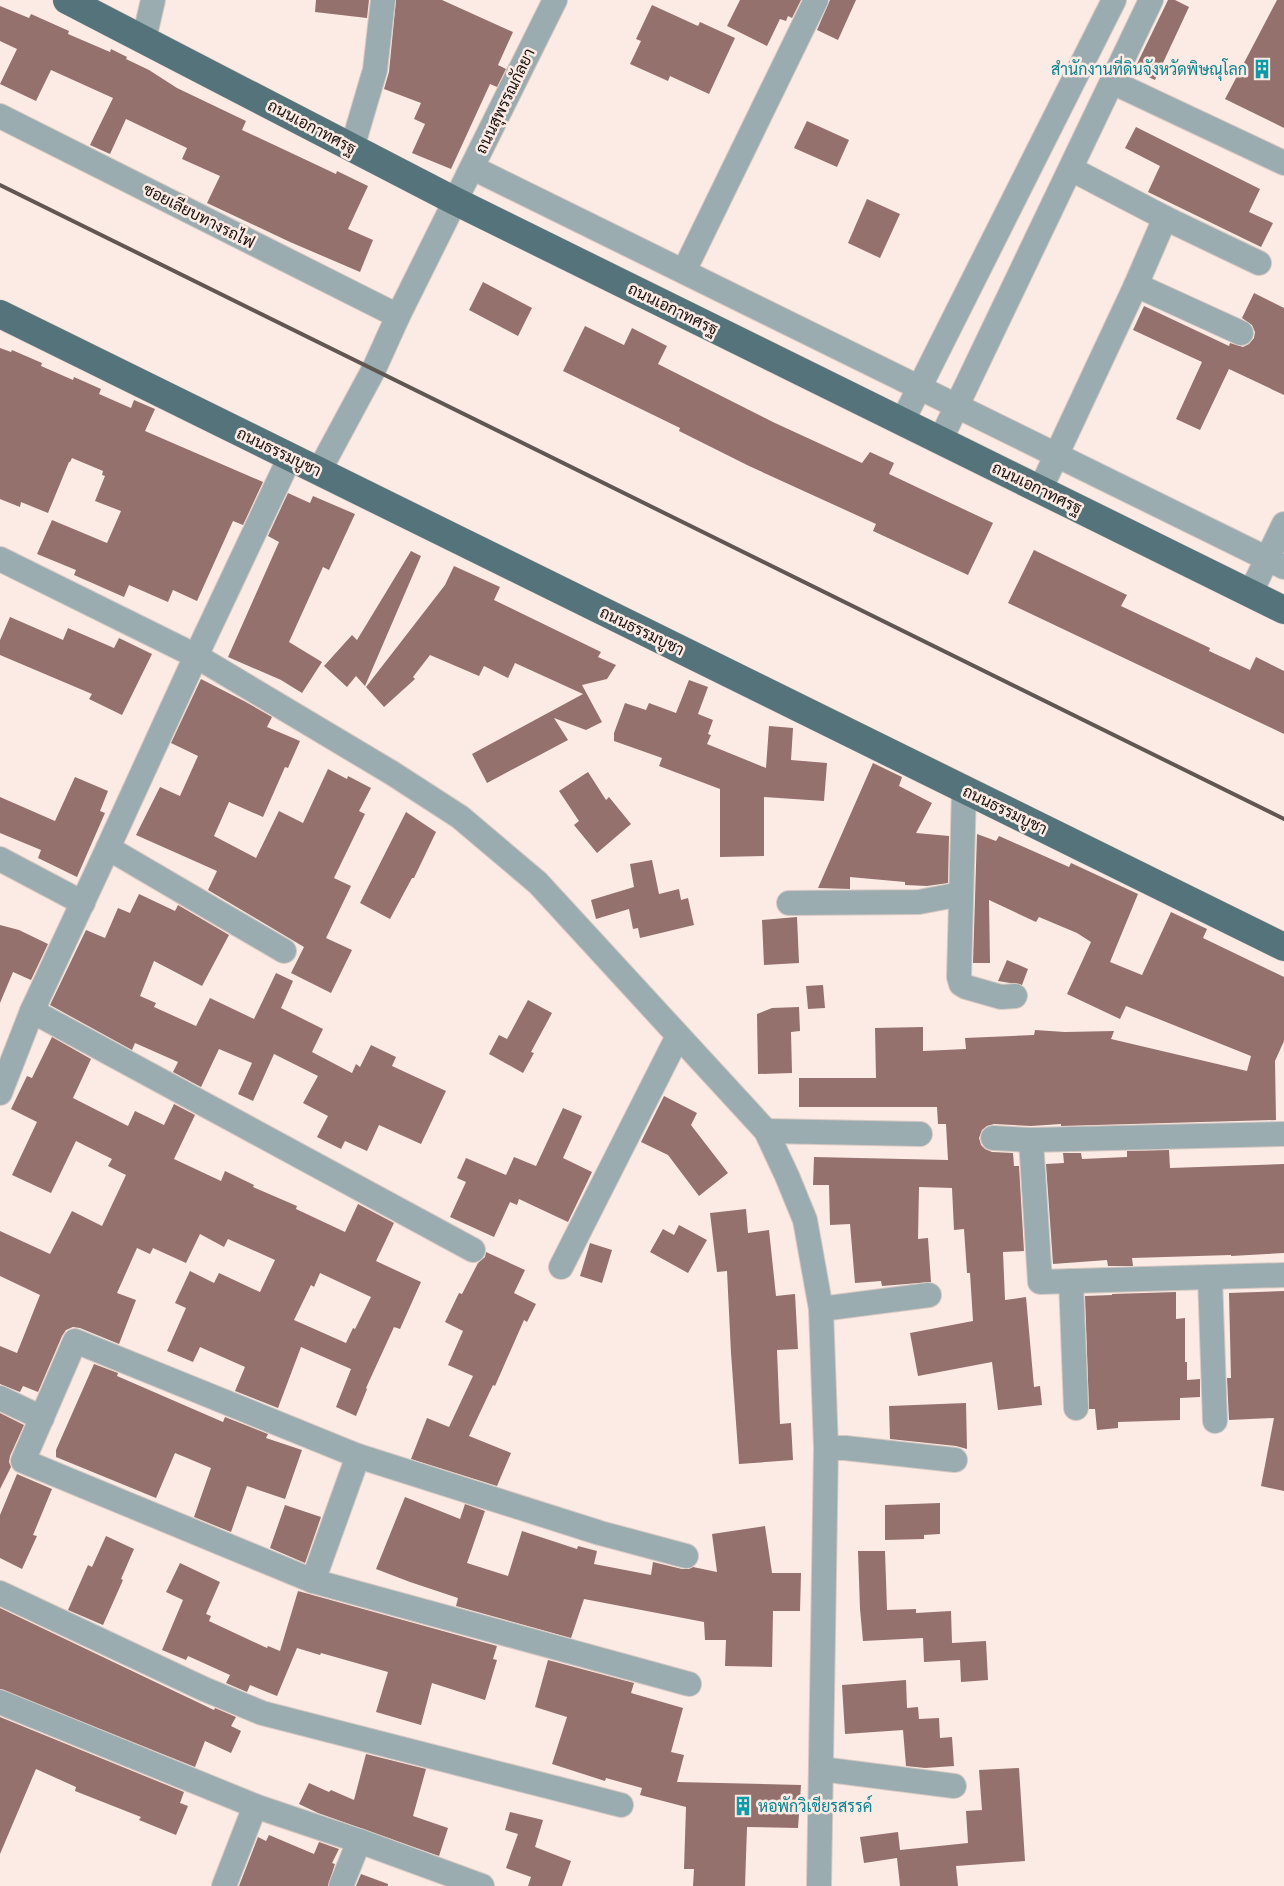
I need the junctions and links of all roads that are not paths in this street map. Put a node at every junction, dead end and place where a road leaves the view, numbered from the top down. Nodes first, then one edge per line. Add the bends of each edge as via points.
1 (67, 0) edge
2 (153, 0) edge
3 (383, 0) edge
4 (555, 0) edge
5 (816, 0) edge
6 (1114, 0) edge
7 (1151, 0) edge
8 (144, 39) junction
9 (1112, 82) junction
10 (0, 116) edge
11 (352, 148) junction
12 (1284, 163) edge
13 (472, 168) junction
14 (1071, 169) junction
15 (455, 202) junction
16 (1165, 218) junction
17 (1259, 263) dead end
18 (684, 271) junction
19 (1136, 285) junction
20 (0, 314) edge
21 (398, 316) junction
22 (1241, 333) dead end
23 (919, 387) junction
24 (957, 406) junction
25 (902, 422) junction
26 (940, 441) junction
27 (1057, 456) junction
28 (290, 457) junction
29 (319, 471) junction
30 (1040, 490) junction
31 (1284, 524) edge
32 (0, 559) edge
33 (1276, 563) edge
34 (1250, 594) junction
35 (1284, 610) edge
36 (196, 656) junction
37 (964, 790) junction
38 (108, 848) junction
39 (0, 859) edge
40 (961, 894) junction
41 (789, 902) dead end
42 (83, 903) junction
43 (1284, 947) edge
44 (284, 951) dead end
45 (1015, 996) dead end
46 (32, 1010) junction
47 (678, 1036) junction
48 (0, 1093) edge
49 (766, 1132) junction
50 (920, 1134) dead end
51 (1284, 1134) edge
52 (993, 1138) dead end
53 (1031, 1140) junction
54 (472, 1250) dead end
55 (561, 1267) dead end
56 (1284, 1275) edge
57 (1210, 1277) junction
58 (1071, 1281) junction
59 (930, 1295) dead end
60 (821, 1310) junction
61 (0, 1398) edge
62 (1076, 1408) dead end
63 (42, 1418) junction
64 (1215, 1421) dead end
65 (826, 1448) junction
66 (358, 1456) junction
67 (955, 1460) dead end
68 (686, 1556) dead end
69 (313, 1581) junction
70 (0, 1593) edge
71 (689, 1684) dead end
72 (0, 1702) edge
73 (821, 1769) junction
74 (954, 1786) dead end
75 (621, 1805) dead end
76 (255, 1806) junction
77 (359, 1841) junction
78 (457, 1881) edge
79 (224, 1886) edge
80 (341, 1886) edge
81 (482, 1886) edge
82 (819, 1886) edge

1 - 8 main road, ถนนเอกาทศรฐ
2 - 8 street
3 - 11 street via 375,70
4 - 13 street, ถนนสุพรรณกัลยา
5 - 18 street
6 - 23 street
7 - 9 street
8 - 11 main road, ถนนเอกาทศรฐ
9 - 12 street
9 - 14 street
10 - 21 street, ซอยเลียบทางรถไฟ
11 - 15 main road, ถนนเอกาทศรฐ
13 - 15 street, ถนนสุพรรณกัลยา
13 - 18 street
14 - 16 street
14 - 24 street
15 - 21 street, ถนนสุพรรณกัลยา
15 - 25 main road, ถนนเอกาทศรฐ
16 - 17 street
16 - 19 street
18 - 23 street
19 - 22 street
19 - 27 street
20 - 28 main road, ถนนธรรมบูชา
21 - 29 street, ถนนสุพรรณกัลยา via 374,369
23 - 24 street
23 - 25 street
24 - 26 street
24 - 27 street
25 - 26 main road, ถนนเอกาทศรฐ
26 - 30 main road, ถนนเอกาทศรฐ
27 - 30 street
27 - 33 street
28 - 29 main road, ถนนธรรมบูชา
28 - 36 street
29 - 37 main road, ถนนธรรมบูชา
30 - 34 main road, ถนนเอกาทศรฐ
31 - 33 street
32 - 36 street
33 - 34 street
34 - 35 main road, ถนนเอกาทศรฐ
36 - 38 street
36 - 47 street via 460,817 538,883
37 - 40 street
37 - 43 main road, ถนนธรรมบูชา
38 - 42 street
38 - 44 street
39 - 42 street
40 - 41 street via 919,902
40 - 45 street via 959,977 962,984 1000,997
42 - 46 street
46 - 48 street
46 - 54 street
47 - 49 street
47 - 55 street
49 - 50 street
49 - 60 street via 805,1220
51 - 53 street
52 - 53 street
53 - 58 street via 1040,1282
56 - 57 street
57 - 58 street
57 - 64 street
58 - 62 street
59 - 60 street
60 - 65 street
61 - 63 street
63 - 66 street via 75,1341
63 - 69 street via 23,1461
65 - 67 street
65 - 73 street
66 - 68 street
66 - 69 street
69 - 71 street
70 - 75 street via 262,1713
72 - 76 street
73 - 74 street
73 - 82 street
76 - 77 street
76 - 79 street
77 - 78 street
77 - 80 street
78 - 81 street

